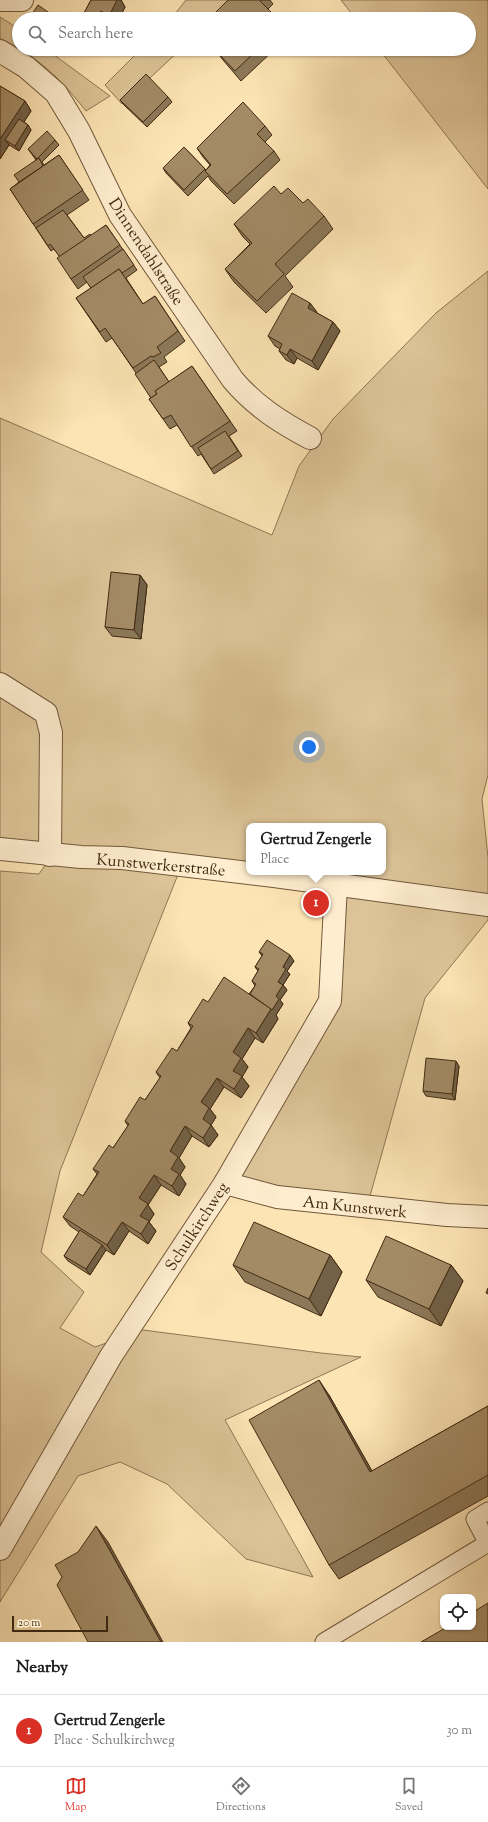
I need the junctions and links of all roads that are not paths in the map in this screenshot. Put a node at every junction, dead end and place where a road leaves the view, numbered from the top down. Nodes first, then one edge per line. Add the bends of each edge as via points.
1 (0, 0) edge
2 (22, 0) edge
3 (0, 51) edge
4 (310, 438) dead end
5 (0, 684) edge
6 (0, 850) edge
7 (50, 855) junction
8 (246, 873) edge
9 (266, 875) edge
10 (336, 885) junction
11 (488, 905) edge
12 (224, 1183) junction
13 (488, 1217) edge
14 (488, 1511) edge
15 (488, 1543) edge
16 (0, 1549) edge
17 (324, 1642) edge

1 - 2 street
3 - 4 street, Dinnendahlstraße via 26,67 56,93 79,131 120,215 233,380 264,411
5 - 7 street via 46,713 51,733
6 - 7 street, Kunstwerkerstraße
7 - 8 street, Kunstwerkerstraße via 122,858
9 - 10 street, Kunstwerkerstraße
10 - 11 street, Kunstwerkerstraße
10 - 12 street, Schulkirchweg via 330,1001
12 - 13 street, Am Kunstwerk via 278,1197
12 - 16 street, Schulkirchweg via 110,1356
14 - 15 lane via 475,1519
15 - 17 lane

